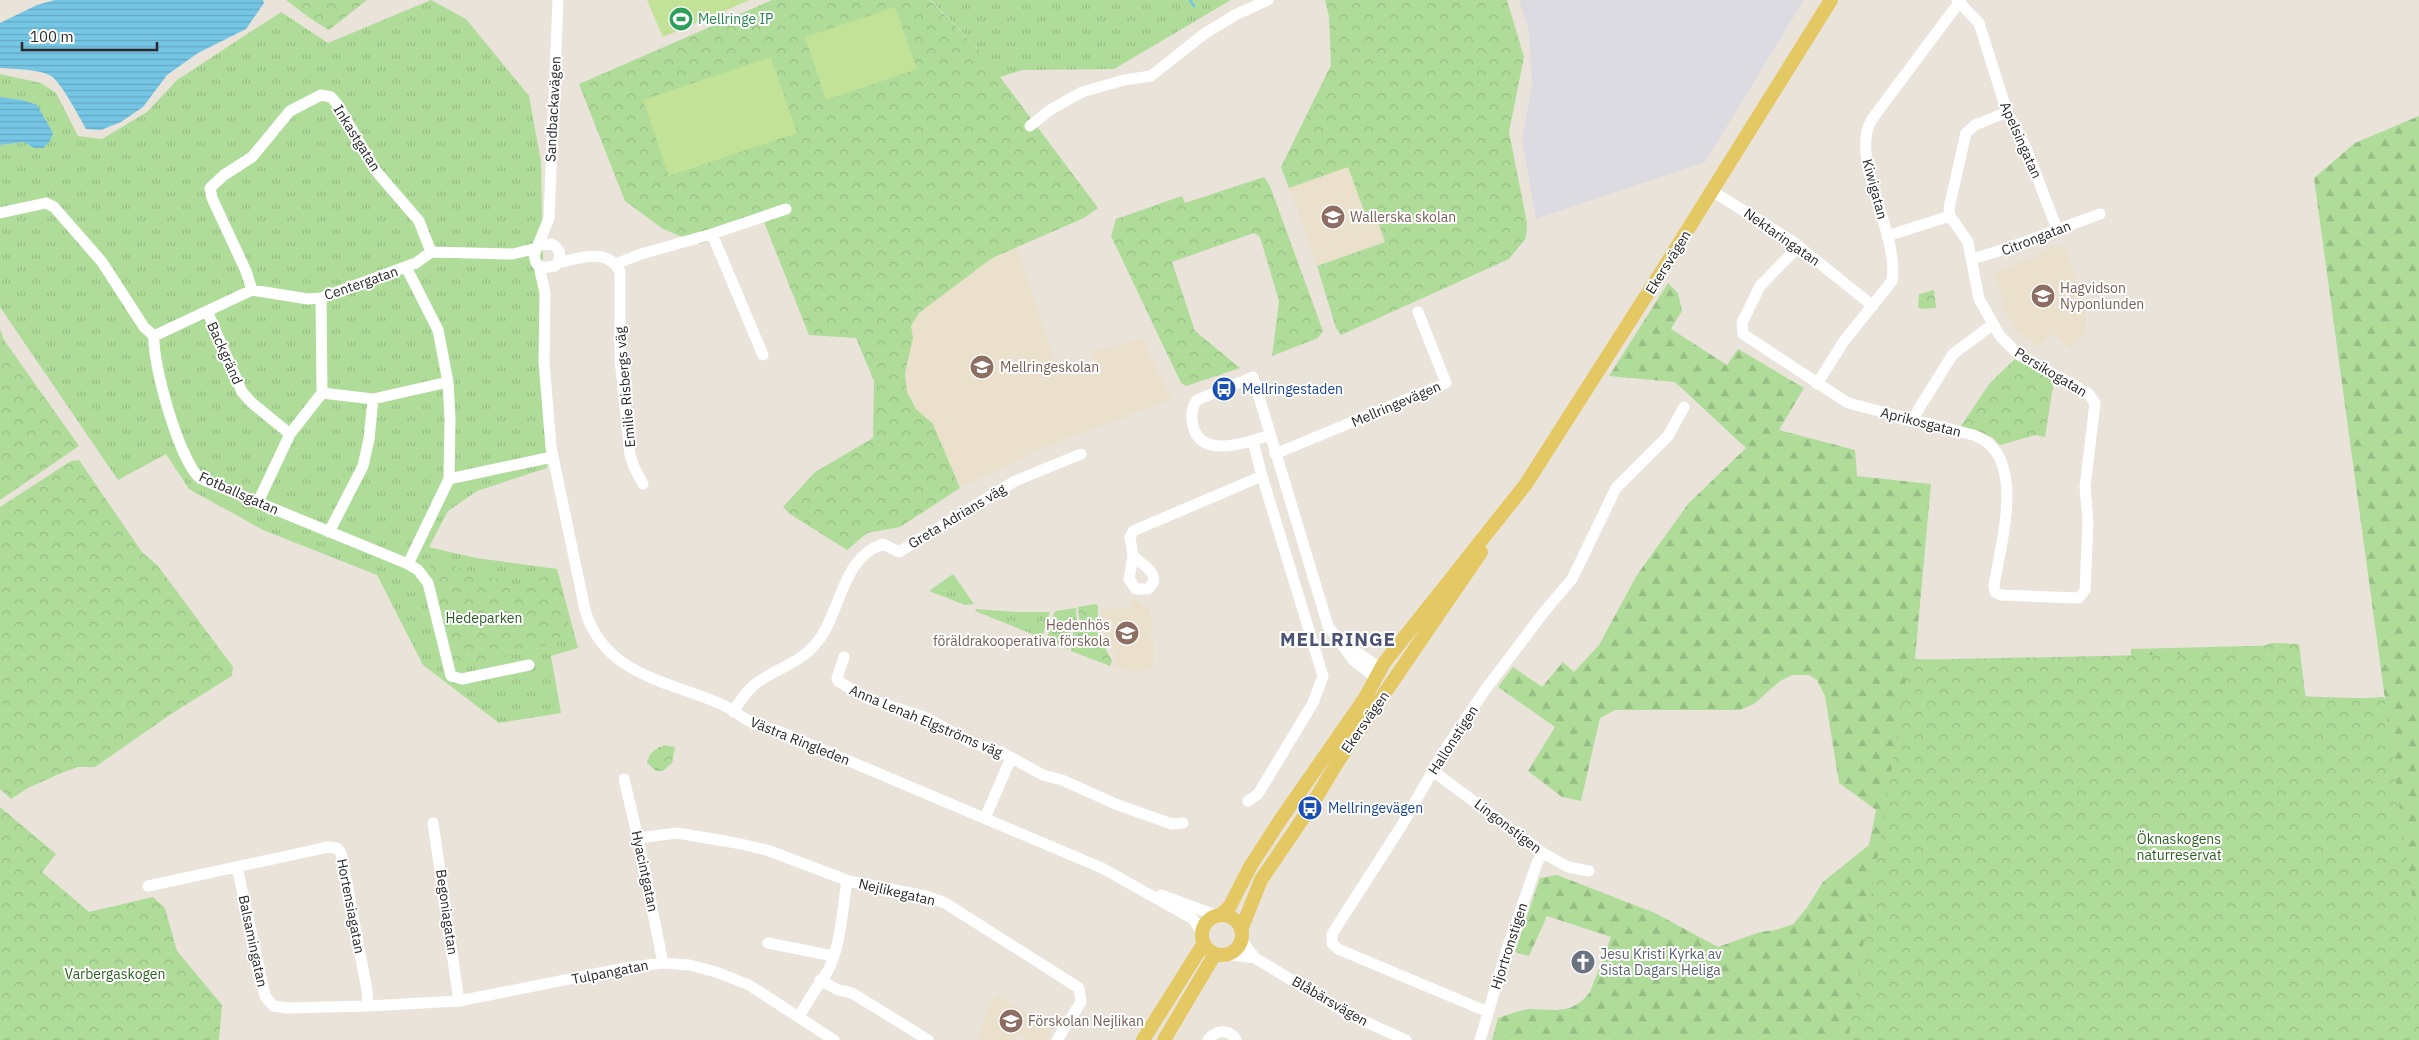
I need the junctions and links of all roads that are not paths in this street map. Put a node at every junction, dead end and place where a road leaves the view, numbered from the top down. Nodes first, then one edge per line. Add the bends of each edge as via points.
1 (558, 0) edge
2 (1268, 0) edge
3 (1831, 0) edge
4 (1959, 1) edge
5 (2006, 112) junction
6 (1030, 126) dead end
7 (1712, 191) junction
8 (786, 209) dead end
9 (0, 213) edge
10 (2100, 214) dead end
11 (1950, 216) junction
12 (549, 218) junction
13 (2057, 229) junction
14 (712, 234) junction
15 (1887, 236) junction
16 (538, 246) junction
17 (1799, 246) junction
18 (558, 248) junction
19 (431, 252) junction
20 (514, 254) junction
21 (582, 257) junction
22 (1971, 259) junction
23 (616, 264) junction
24 (538, 265) junction
25 (557, 265) junction
26 (406, 267) junction
27 (252, 290) junction
28 (545, 293) junction
29 (321, 298) junction
30 (1873, 306) junction
31 (207, 312) junction
32 (1418, 312) dead end
33 (1992, 325) junction
34 (154, 336) junction
35 (763, 355) dead end
36 (448, 382) junction
37 (1818, 384) junction
38 (322, 393) junction
39 (373, 399) junction
40 (1684, 407) dead end
41 (1914, 420) junction
42 (290, 434) junction
43 (1270, 435) junction
44 (1253, 441) junction
45 (1081, 454) dead end
46 (1275, 454) junction
47 (552, 457) junction
48 (1262, 476) junction
49 (449, 479) junction
50 (643, 484) dead end
51 (258, 502) junction
52 (1499, 520) junction
53 (329, 532) junction
54 (1133, 556) dead end
55 (408, 564) junction
56 (2076, 598) joint
57 (844, 657) dead end
58 (529, 665) dead end
59 (1378, 674) junction
60 (1392, 683) junction
61 (733, 712) junction
62 (1011, 758) junction
63 (1433, 771) junction
64 (624, 780) dead end
65 (1248, 801) dead end
66 (985, 818) junction
67 (433, 823) dead end
68 (1183, 823) dead end
69 (638, 838) junction
70 (1543, 853) junction
71 (237, 867) junction
72 (1589, 871) dead end
73 (847, 880) junction
74 (148, 886) dead end
75 (1167, 901) junction
76 (1219, 915) junction
77 (1241, 935) junction
78 (1203, 938) junction
79 (768, 942) dead end
80 (1220, 954) junction
81 (833, 956) junction
82 (1255, 958) junction
83 (663, 963) junction
84 (820, 980) junction
85 (459, 1001) junction
86 (368, 1006) junction
87 (1488, 1012) junction
88 (799, 1016) junction
89 (834, 1040) edge
90 (928, 1040) edge
91 (1057, 1040) edge
92 (1143, 1040) edge
93 (1164, 1040) edge
94 (1208, 1040) edge
95 (1236, 1040) edge
96 (1406, 1040) edge
97 (1480, 1040) edge

1 - 12 street, Sandbackavägen
2 - 6 street via 1204,34 1151,76 1082,92
3 - 7 main road, Ekersvägen
4 - 5 street, Apelsingatan via 1979,23
4 - 15 street, Kiwigatan via 1866,130 1865,153
5 - 11 street via 1975,125 1966,133
5 - 13 street, Apelsingatan via 2026,148
7 - 17 street, Nektaringatan
7 - 52 main road, Ekersvägen via 1526,484
8 - 14 street
9 - 34 street via 46,203 54,207 102,262 144,327
10 - 13 street, Citrongatan
11 - 15 street
11 - 22 street, Persikogatan via 1968,242
12 - 16 street, Sandbackavägen
12 - 18 street, Sandbackavägen
13 - 22 street, Citrongatan via 2011,249
14 - 23 street
14 - 35 street
15 - 30 street, Kiwigatan via 1892,281
16 - 18 street via 548,243
16 - 20 street
16 - 24 street via 534,255
17 - 30 street, Nektaringatan
17 - 37 street, Aprikosgatan via 1760,286 1742,330 1746,337
18 - 21 street
18 - 25 street
19 - 20 street
19 - 26 street, Centergatan
19 - 27 street, Inkastgatan via 419,221 376,171 337,104 331,97 321,95 290,111 252,157 219,178 210,188
20 - 24 street
21 - 23 street via 607,257
21 - 25 street
22 - 33 street, Persikogatan via 1979,299
23 - 50 street, Emilie Risbergs väg via 620,272 620,359 630,454
24 - 25 street via 547,269
24 - 28 street
25 - 28 street
26 - 29 street, Centergatan
26 - 36 street via 438,330
27 - 29 street, Centergatan
27 - 31 street
28 - 47 street via 544,362
29 - 38 street
30 - 37 street, Kiwigatan via 1844,341
31 - 34 street
31 - 42 street, Backgränd via 242,392
32 - 46 street, Mellringevägen via 1446,383
33 - 41 street via 1953,354
33 - 56 street, Persikogatan via 2003,341 2019,354 2080,388 2095,403 2085,487 2088,525 2085,590
34 - 51 street, Fotballsgatan via 153,347 166,400 194,474
36 - 39 street
36 - 49 street
37 - 41 street, Aprikosgatan via 1848,403
38 - 39 street
38 - 42 street
39 - 53 street via 363,466
40 - 63 street, Hallonstigen via 1668,436 1616,488 1572,579 1485,690
41 - 56 street, Aprikosgatan via 1978,437 1992,446 1999,456 2008,496 1995,592 2001,595
42 - 51 street
43 - 44 street
43 - 44 street via 1253,377 1198,400 1193,406 1194,430 1203,440 1229,447
43 - 46 street
44 - 48 street
45 - 61 street, Greta Adrians väg via 1015,481 899,552 883,544 866,554 854,567 818,642 792,664 755,684
46 - 59 street via 1328,626 1354,661
47 - 49 street
47 - 61 street, Västra Ringleden via 583,604 591,629 602,645 634,670 689,694 723,704
48 - 54 street via 1133,532 1129,545
48 - 65 street via 1322,676 1313,702 1258,794
49 - 55 street
51 - 53 street, Fotballsgatan
52 - 59 main road, Ekersvägen via 1398,644
52 - 60 main road, Ekersvägen via 1477,559
53 - 55 street, Fotballsgatan
55 - 58 street, Fotballsgatan via 428,582 450,676 462,679
57 - 62 street, Anna Lenah Elgströms väg via 837,678 846,687 887,706 927,718 970,742
59 - 60 main road
59 - 76 main road, Ekersvägen via 1351,720 1278,822 1230,906
60 - 77 main road, Ekersvägen via 1261,880
61 - 66 street, Västra Ringleden via 749,722
62 - 66 street, Anna Lenah Elgströms väg
62 - 68 street, Anna Lenah Elgströms väg via 1043,775 1118,805 1172,824
63 - 70 street, Lingonstigen
63 - 87 street, Hallonstigen via 1332,934 1332,942 1338,949
64 - 69 street, Hyacintgatan
66 - 75 street, Västra Ringleden
67 - 85 street, Begoniagatan
69 - 73 street, Nejlikegatan via 677,833 727,841 767,850
69 - 83 street, Hyacintgatan
70 - 72 street, Lingonstigen via 1568,867
70 - 87 street, Hjortronstigen via 1510,940
71 - 74 street
71 - 86 street, Balsamingatan via 268,1002 287,1008
71 - 86 street, Hortensiagatan via 328,846 337,848 341,853
73 - 81 street via 840,933
73 - 91 street, Nejlikegatan via 946,903 1075,984 1081,993 1081,1002
75 - 76 street, Västra Ringleden
75 - 78 street, Västra Ringleden via 1193,919
76 - 77 main road via 1233,917
76 - 78 main road via 1205,923
77 - 80 main road via 1236,949
77 - 82 street, Blåbärsvägen
78 - 80 main road
78 - 92 main road
79 - 81 street
80 - 82 street, Blåbärsvägen
80 - 93 main road
81 - 84 street
82 - 96 street, Blåbärsvägen via 1348,1014
83 - 85 street, Tulpangatan
83 - 88 street, Tulpangatan via 689,965 726,975
84 - 88 street
84 - 90 street via 852,993
85 - 86 street, Tulpangatan
87 - 97 street, Hjortronstigen
88 - 89 street, Tulpangatan
94 - 95 street via 1216,1032 1224,1031

